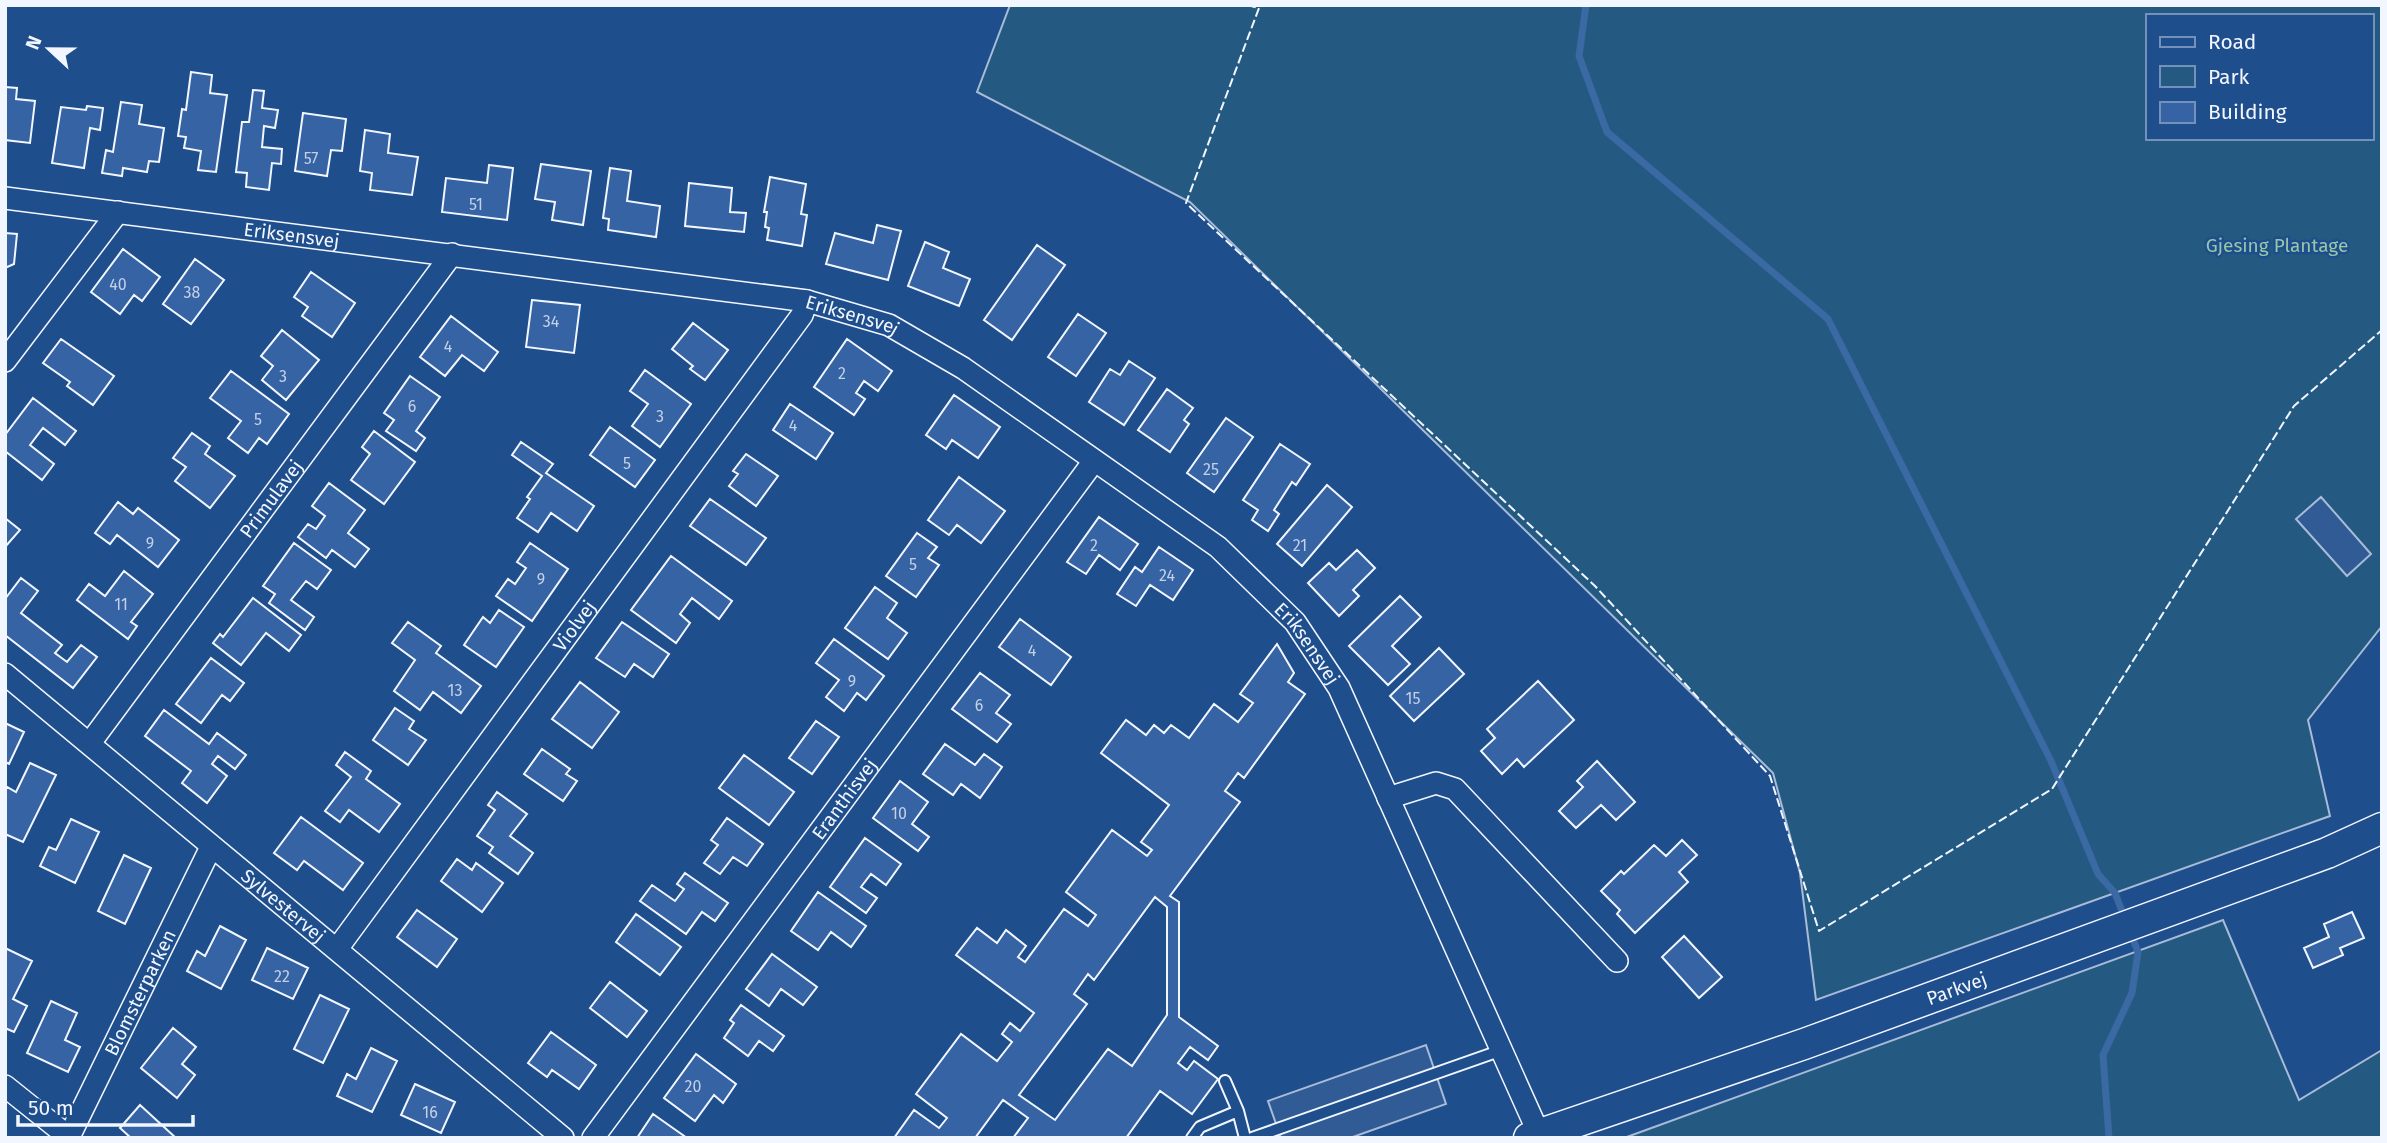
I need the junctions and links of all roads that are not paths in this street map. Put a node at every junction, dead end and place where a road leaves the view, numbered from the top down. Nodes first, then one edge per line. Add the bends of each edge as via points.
1 (5, 198) edge
2 (118, 212) junction
3 (452, 254) junction
4 (807, 301) junction
5 (5, 361) edge
6 (1094, 461) junction
7 (5, 674) edge
8 (90, 743) junction
9 (1388, 798) junction
10 (2382, 828) edge
11 (211, 847) junction
12 (337, 949) junction
13 (1617, 961) dead end
14 (1502, 1050) junction
15 (1225, 1081) dead end
16 (5, 1086) edge
17 (1238, 1111) junction
18 (1534, 1136) edge
19 (70, 1137) edge
20 (562, 1138) edge
21 (593, 1138) edge
22 (1192, 1138) edge
23 (1245, 1138) edge
24 (1252, 1138) edge

1 - 2 street, Eriksensvej
2 - 3 street, Eriksensvej
2 - 5 street
3 - 4 street, Eriksensvej
3 - 8 street, Primulavej
4 - 6 street, Eriksensvej via 889,324 963,368
4 - 12 street, Violvej via 802,316
6 - 9 street, Eriksensvej via 1218,547 1295,622 1339,688
6 - 21 street, Eranthisvej
7 - 8 street, Sylvestervej
8 - 11 street, Sylvestervej
9 - 13 street via 1436,783 1455,789
9 - 14 street, Eriksensvej
10 - 18 street, Parkvej via 2327,853 1804,1044
11 - 12 street, Sylvestervej
11 - 19 street, Blomsterparken
12 - 20 street, Sylvestervej
14 - 18 street, Eriksensvej
14 - 24 lane
15 - 17 lane
16 - 19 street, Blomsterparken
17 - 22 lane via 1200,1127
17 - 23 lane

